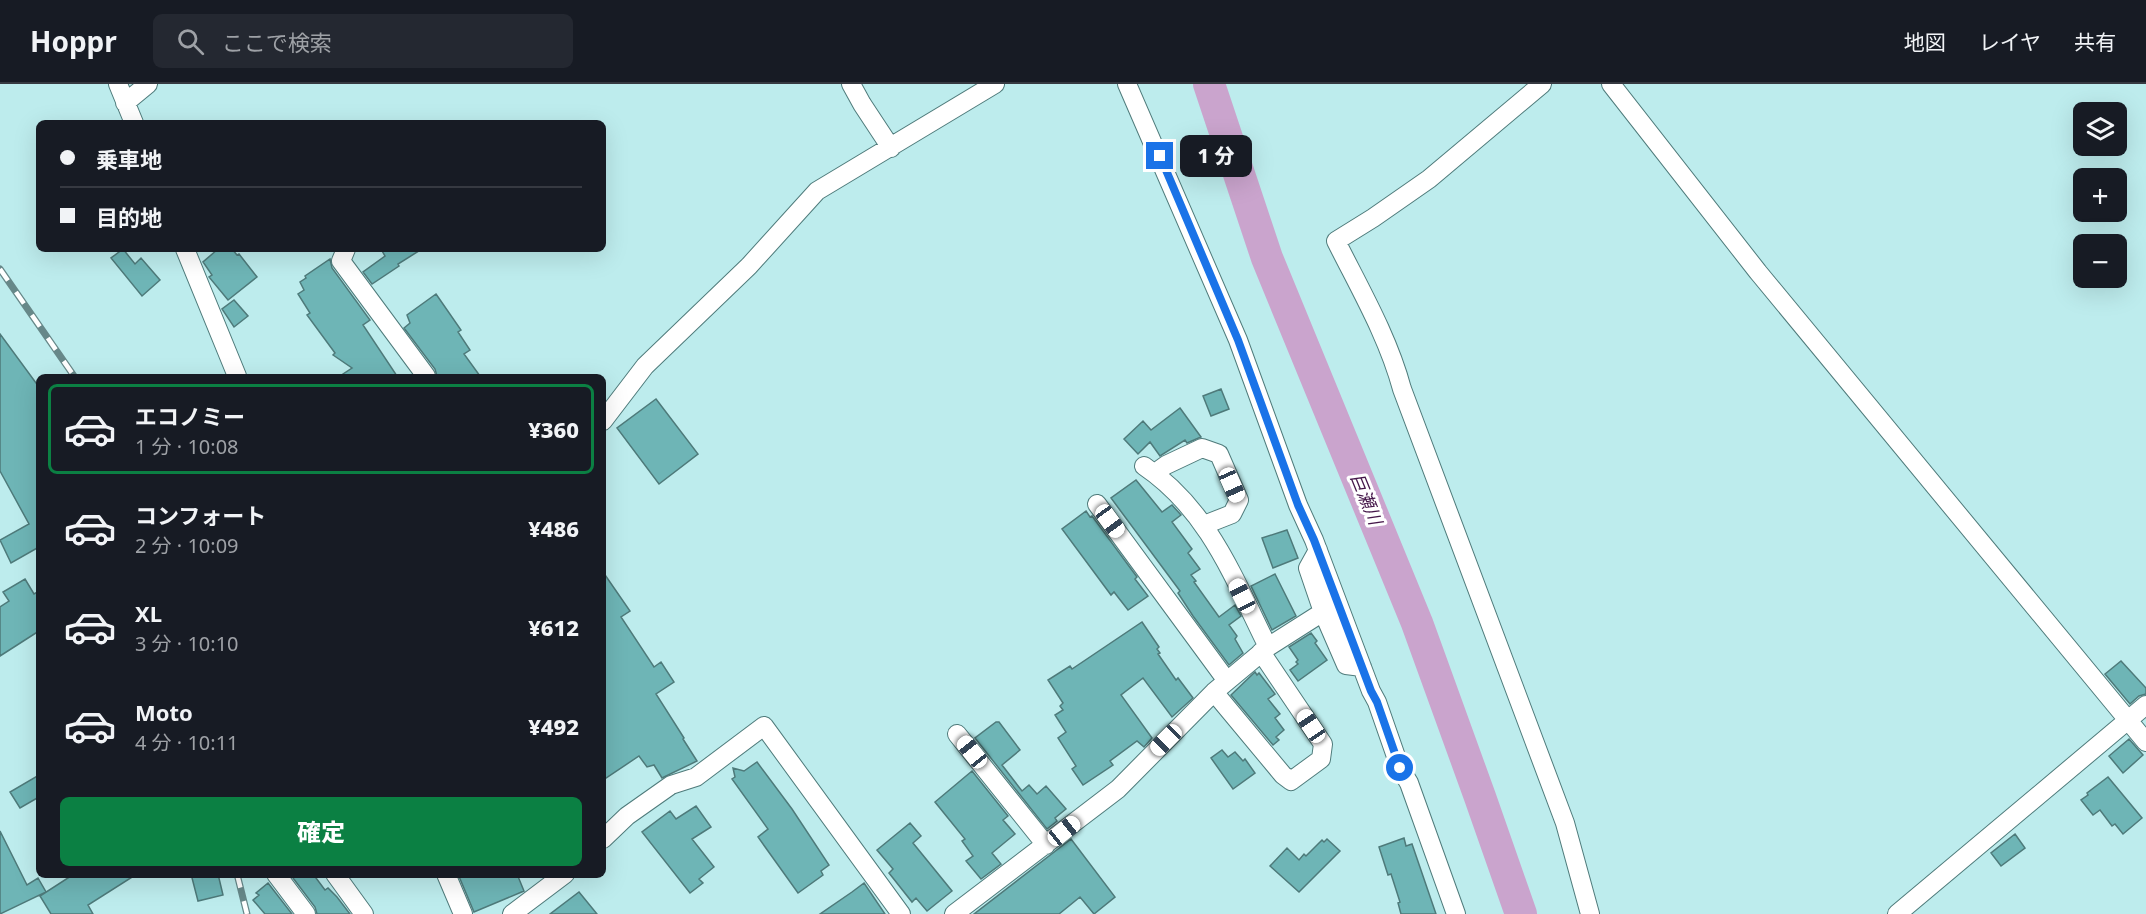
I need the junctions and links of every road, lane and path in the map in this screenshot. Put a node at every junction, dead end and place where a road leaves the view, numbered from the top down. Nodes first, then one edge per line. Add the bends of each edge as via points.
1 (118, 84) edge
2 (148, 84) edge
3 (852, 84) edge
4 (995, 84) edge
5 (1127, 84) edge
6 (1542, 84) edge
7 (1611, 84) edge
8 (125, 103) junction
9 (133, 120) edge
10 (891, 148) junction
11 (186, 252) edge
12 (345, 252) edge
13 (236, 374) edge
14 (425, 374) edge
15 (606, 417) edge
16 (1097, 504) dead end
17 (1204, 525) junction
18 (1318, 550) junction
19 (1323, 612) junction
20 (1264, 649) junction
21 (1362, 667) junction
22 (1221, 687) junction
23 (2146, 705) edge
24 (2128, 719) junction
25 (957, 734) dead end
26 (2146, 742) edge
27 (606, 836) edge
28 (1046, 845) junction
29 (279, 878) edge
30 (338, 878) edge
31 (448, 878) edge
32 (560, 878) edge
33 (306, 914) edge
34 (364, 914) edge
35 (463, 914) edge
36 (512, 914) edge
37 (901, 914) edge
38 (954, 914) edge
39 (1456, 914) edge
40 (1590, 914) edge
41 (1897, 914) edge

1 - 8 street
2 - 8 street
3 - 10 street
4 - 10 street
5 - 18 street via 1238,340
6 - 40 street via 1429,179 1336,241 1396,367 1565,823
7 - 24 street via 1758,272
8 - 9 street
10 - 15 street via 817,191 749,266 645,366
11 - 13 street
12 - 14 street via 342,261
16 - 22 street
17 - 17 street via 1166,481 1150,470 1202,448 1219,454 1239,500 1232,514
17 - 20 street
18 - 19 street via 1308,568
18 - 21 street
19 - 20 street
19 - 21 street via 1346,665
20 - 22 street
20 - 22 street via 1323,744 1321,759 1291,781
21 - 39 street
22 - 28 street via 1118,789
23 - 24 street
24 - 26 street
24 - 41 street
25 - 28 street
27 - 37 street via 671,785 696,777 764,726
28 - 38 street
29 - 33 street
30 - 34 street
31 - 35 street
32 - 36 street

